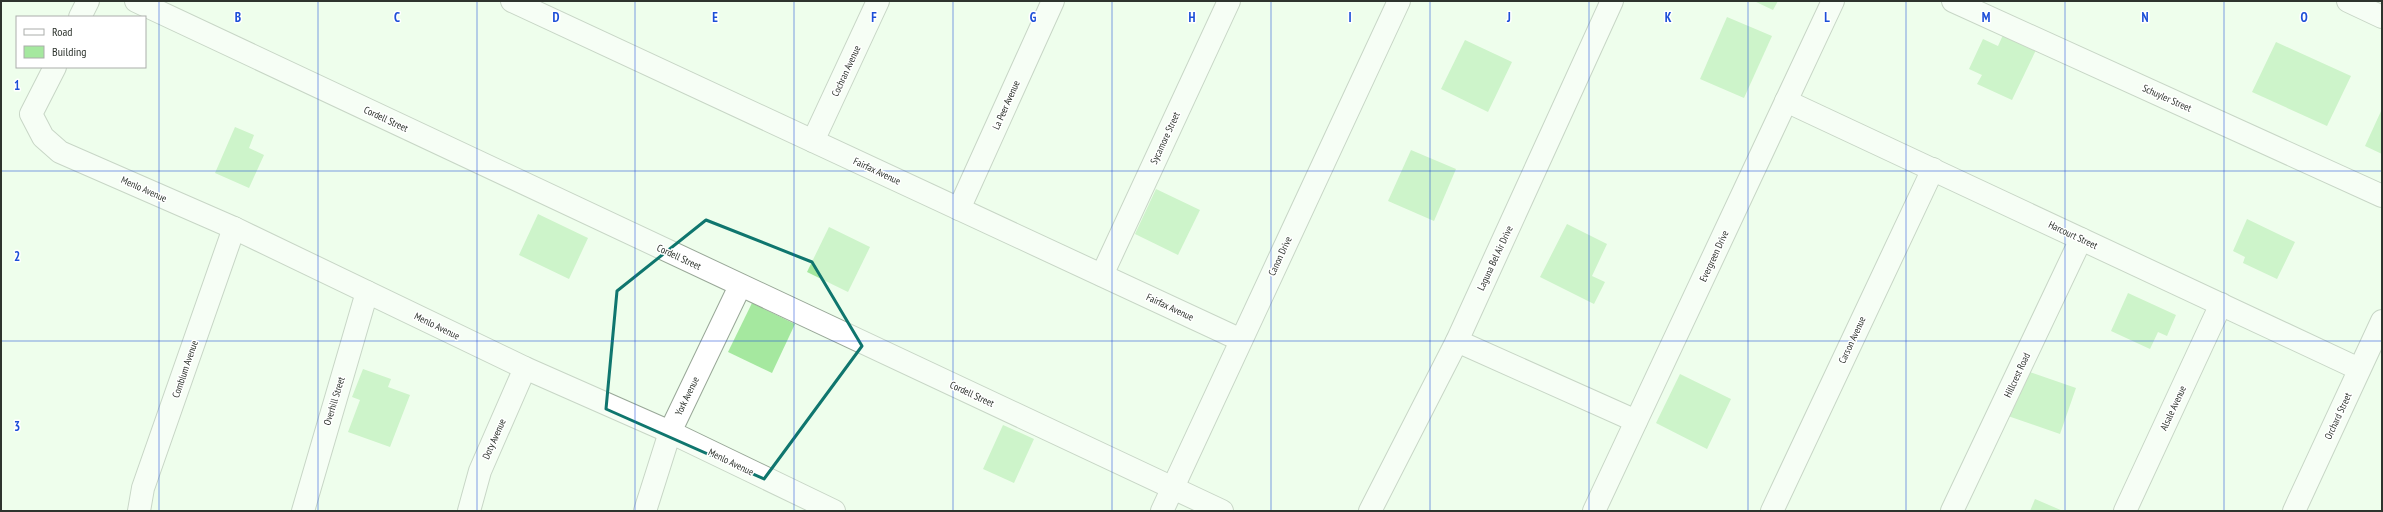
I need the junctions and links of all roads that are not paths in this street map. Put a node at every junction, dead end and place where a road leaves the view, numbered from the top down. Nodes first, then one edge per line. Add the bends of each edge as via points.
1 (88, 1) edge
2 (136, 1) edge
3 (512, 1) edge
4 (878, 1) edge
5 (1053, 1) edge
6 (1229, 1) edge
7 (1399, 1) edge
8 (1612, 1) edge
9 (1833, 1) edge
10 (1953, 1) edge
11 (2358, 3) edge
12 (80, 16) edge
13 (2382, 17) edge
14 (54, 68) edge
15 (1786, 101) junction
16 (814, 141) junction
17 (1933, 169) junction
18 (2382, 196) edge
19 (959, 209) junction
20 (234, 228) junction
21 (2082, 239) junction
22 (1102, 275) junction
23 (740, 286) junction
24 (368, 292) junction
25 (2221, 304) junction
26 (2382, 321) edge
27 (1241, 340) junction
28 (1457, 341) junction
29 (525, 368) junction
30 (2359, 369) junction
31 (1636, 421) junction
32 (670, 432) junction
33 (1173, 487) junction
34 (813, 507) edge
35 (139, 511) edge
36 (303, 511) edge
37 (469, 511) edge
38 (645, 511) edge
39 (834, 511) edge
40 (1162, 511) edge
41 (1222, 511) edge
42 (1370, 511) edge
43 (1594, 511) edge
44 (1772, 511) edge
45 (1952, 511) edge
46 (2125, 511) edge
47 (2294, 511) edge

1 - 12 street
2 - 23 street, Cordell Street
3 - 16 street, Fairfax Avenue
4 - 16 street, Cochran Avenue
5 - 19 street, La Peer Avenue
6 - 22 street, Sycamore Street
7 - 27 street, Canon Drive
8 - 28 street, Laguna Bel Air Drive
9 - 15 street, Evergreen Drive
10 - 18 street, Schuyler Street
11 - 13 street
14 - 20 street, Menlo Avenue via 31,114 43,137 60,152
15 - 17 street, Harcourt Street
15 - 31 street, Evergreen Drive
16 - 19 street, Fairfax Avenue
17 - 21 street, Harcourt Street
17 - 44 street, Carson Avenue
19 - 22 street, Fairfax Avenue
20 - 24 street, Menlo Avenue
20 - 35 street, Comblum Avenue via 143,488
21 - 25 street, Harcourt Street
21 - 45 street, Hillcrest Road
22 - 27 street, Fairfax Avenue
23 - 32 street, York Avenue
23 - 33 street, Cordell Street
24 - 29 street, Menlo Avenue
24 - 36 street, Overhill Street
25 - 30 street, Harcourt Street
25 - 46 street, Alsale Avenue
26 - 30 street, Orchard Street
27 - 33 street, Canon Drive
28 - 31 street
28 - 42 street, Laguna Bel Air Drive
29 - 32 street, Menlo Avenue
29 - 37 street, Doty Avenue via 480,471
30 - 47 street, Orchard Street
31 - 43 street, Evergreen Drive
32 - 34 street, Menlo Avenue
32 - 38 street, York Avenue
33 - 40 street, Canon Drive
33 - 41 street, Cordell Street
34 - 39 street, Menlo Avenue

